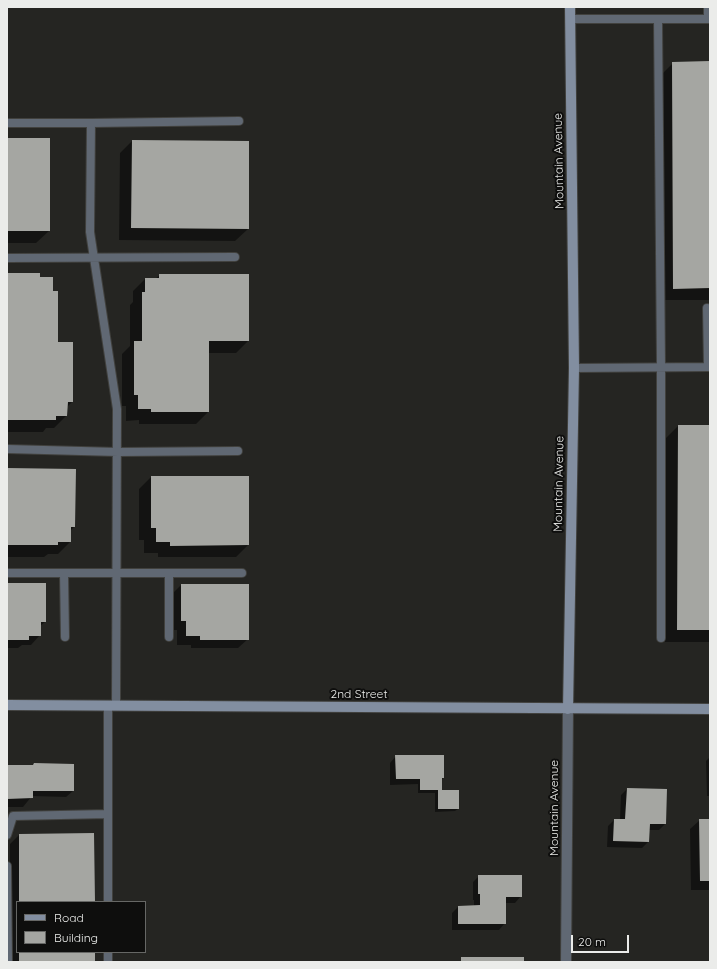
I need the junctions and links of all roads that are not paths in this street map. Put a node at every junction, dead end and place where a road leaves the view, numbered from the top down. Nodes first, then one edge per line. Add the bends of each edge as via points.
1 (570, 7) edge
2 (708, 7) edge
3 (570, 19) junction
4 (658, 19) junction
5 (709, 19) edge
6 (239, 121) dead end
7 (7, 123) edge
8 (91, 123) junction
9 (235, 257) dead end
10 (7, 258) edge
11 (94, 258) junction
12 (707, 308) dead end
13 (661, 367) junction
14 (709, 367) edge
15 (574, 368) junction
16 (7, 449) edge
17 (238, 451) dead end
18 (118, 452) junction
19 (7, 573) edge
20 (64, 573) junction
21 (117, 573) junction
22 (169, 574) junction
23 (242, 574) dead end
24 (64, 637) dead end
25 (168, 637) dead end
26 (661, 638) dead end
27 (7, 705) edge
28 (112, 706) junction
29 (568, 709) junction
30 (710, 709) edge
31 (108, 814) junction
32 (7, 835) edge
33 (7, 866) edge
34 (108, 901) edge
35 (8, 962) edge
36 (566, 962) edge

1 - 3 main road, Mountain Avenue
2 - 5 lane
3 - 4 lane
3 - 15 main road, Mountain Avenue
4 - 5 lane
4 - 13 lane
6 - 8 lane
7 - 8 lane
8 - 11 lane via 90,232
9 - 11 lane
10 - 11 lane
11 - 18 lane via 118,409
12 - 14 lane
13 - 14 lane
13 - 15 lane
13 - 26 lane
15 - 29 main road, Mountain Avenue
16 - 18 lane
17 - 18 lane
18 - 21 lane
19 - 20 lane
20 - 21 lane
20 - 24 lane
21 - 22 lane
21 - 28 lane
22 - 23 lane
22 - 25 lane
27 - 28 main road, 2nd Street
28 - 29 main road, 2nd Street
28 - 31 lane
29 - 30 main road, 2nd Street
29 - 36 street, Mountain Avenue
31 - 32 lane via 13,816
31 - 34 lane
33 - 35 lane

